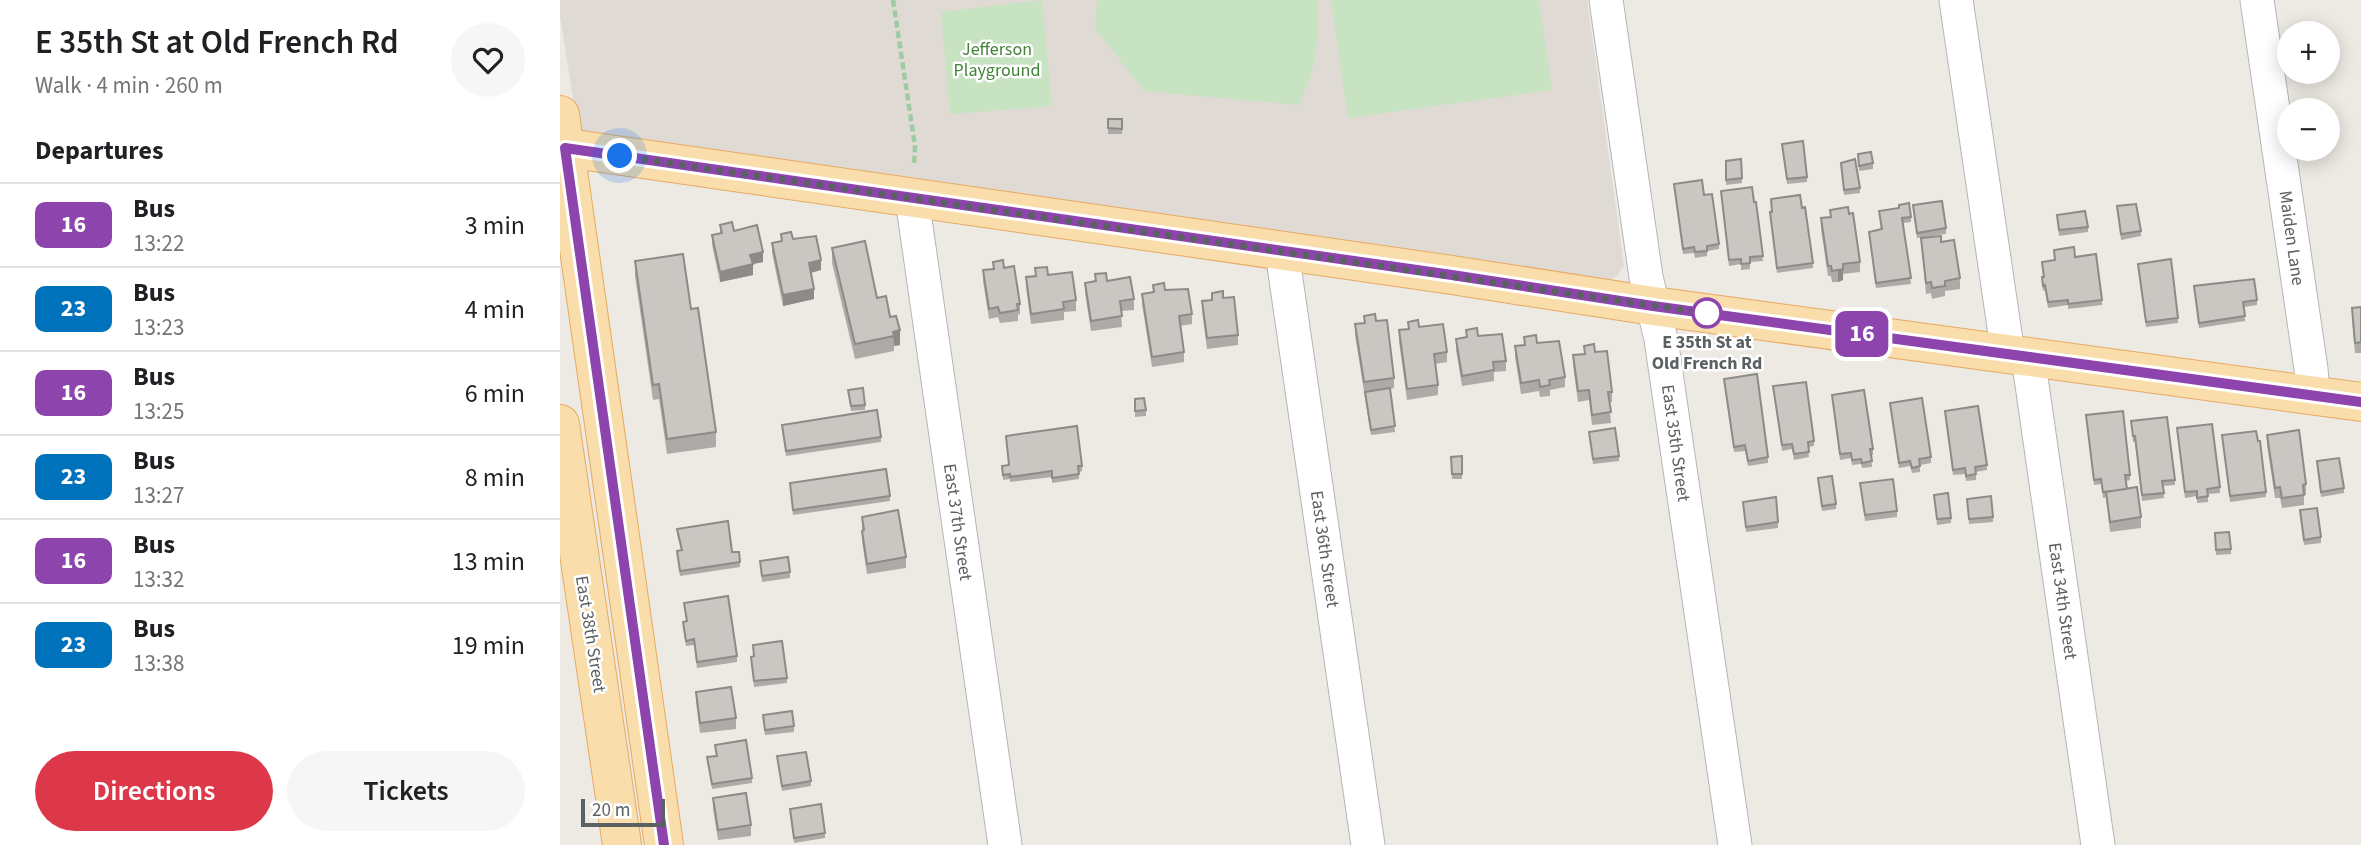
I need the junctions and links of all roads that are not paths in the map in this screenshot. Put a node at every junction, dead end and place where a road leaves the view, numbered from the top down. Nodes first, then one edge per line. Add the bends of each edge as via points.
1 (1606, 0) edge
2 (1956, 0) edge
3 (2257, 0) edge
4 (562, 137) edge
5 (913, 186) junction
6 (1282, 252) junction
7 (1653, 306) junction
8 (2018, 356) junction
9 (2313, 394) junction
10 (2361, 402) edge
11 (560, 424) edge
12 (611, 469) junction
13 (564, 473) edge
14 (622, 845) edge
15 (664, 845) edge
16 (1005, 845) edge
17 (1368, 845) edge
18 (1735, 845) edge
19 (2098, 845) edge

1 - 7 street, East 35th Street
2 - 8 street, East 34th Street
3 - 9 street, Maiden Lane
4 - 5 main road
4 - 12 main road
5 - 6 main road via 1096,223
5 - 16 street, East 37th Street
6 - 7 main road
6 - 17 street, East 36th Street
7 - 8 main road
7 - 18 street, East 35th Street
8 - 9 main road
8 - 19 street, East 34th Street
9 - 10 main road
11 - 13 main road, East 38th Street
12 - 13 street
12 - 15 main road
13 - 14 main road, East 38th Street

